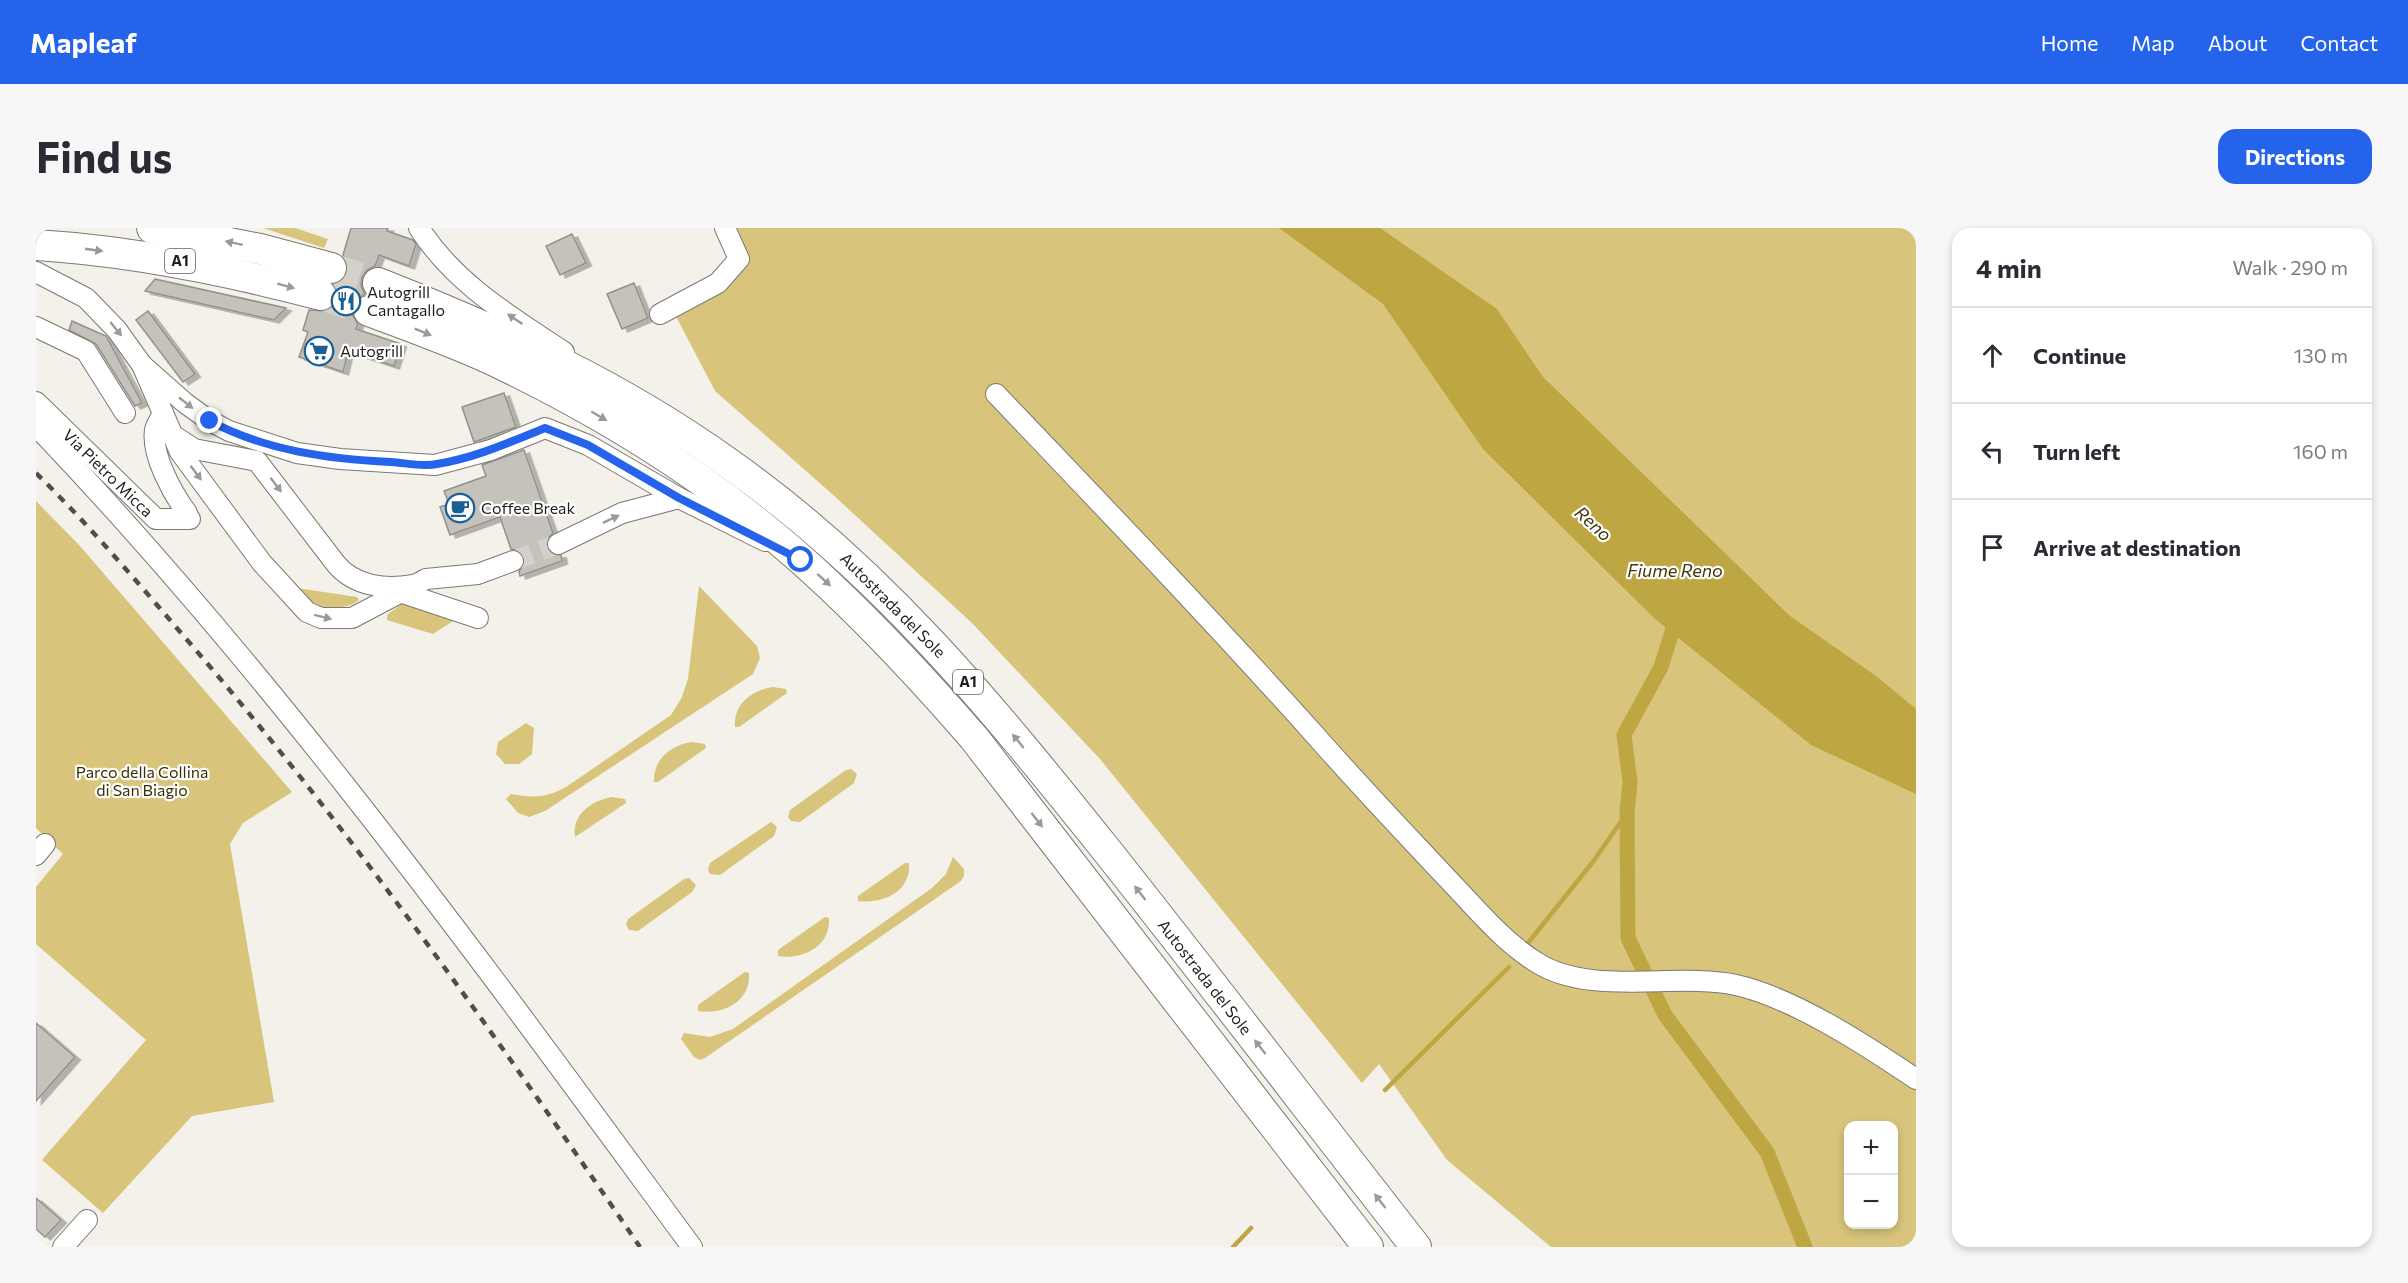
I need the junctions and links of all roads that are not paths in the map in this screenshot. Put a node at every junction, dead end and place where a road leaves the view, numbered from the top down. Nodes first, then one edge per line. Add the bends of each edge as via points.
1 (152, 228) edge
2 (419, 228) edge
3 (725, 228) edge
4 (36, 245) edge
5 (36, 272) edge
6 (378, 283) tunnel mouth
7 (369, 311) tunnel mouth
8 (660, 314) dead end
9 (36, 327) edge
10 (142, 365) junction
11 (996, 394) dead end
12 (36, 402) edge
13 (651, 410) junction
14 (125, 412) dead end
15 (163, 413) junction
16 (36, 426) edge
17 (172, 434) junction
18 (679, 498) junction
19 (558, 544) tunnel mouth
20 (801, 560) junction
21 (513, 561) tunnel mouth
22 (411, 588) junction
23 (478, 618) dead end
24 (1916, 1079) edge
25 (87, 1220) dead end
26 (63, 1247) edge
27 (692, 1247) edge
28 (1368, 1247) edge
29 (1416, 1247) edge

4 -> 1 highway, A1 via 326,282 260,249
13 -> 2 street via 476,293
3 - 8 street via 739,259 718,284
5 -> 10 street via 86,298 117,330
6 - 13 highway, Autostrada del Sole / A1 via 525,343
7 -> 20 highway, Autostrada del Sole / A1 via 502,365 575,403 656,451 729,502
9 - 14 street via 86,351
10 - 15 street
10 -> 18 street via 210,421 297,453 435,465 491,450 545,428 588,445
11 - 24 street via 1211,619 1354,779 1497,929 1537,963 1577,978 1735,985 1777,999
12 - 15 street, Via Pietro Micca via 156,519 188,516 171,491 158,453 155,430
29 -> 13 highway, Autostrada del Sole / A1 via 1118,866 932,640 858,567 780,501
15 - 17 street
16 - 27 street via 146,544 335,771 437,900
17 -> 22 street via 194,449 257,461 343,573 352,579 377,586
17 -> 22 street via 180,452 262,563 306,612 321,618 351,618
19 -> 18 street via 622,513
18 - 20 street
20 -> 28 highway, Autostrada del Sole / A1 via 907,662 974,738
21 - 22 street via 478,574 426,579
22 - 23 street
25 - 26 street

